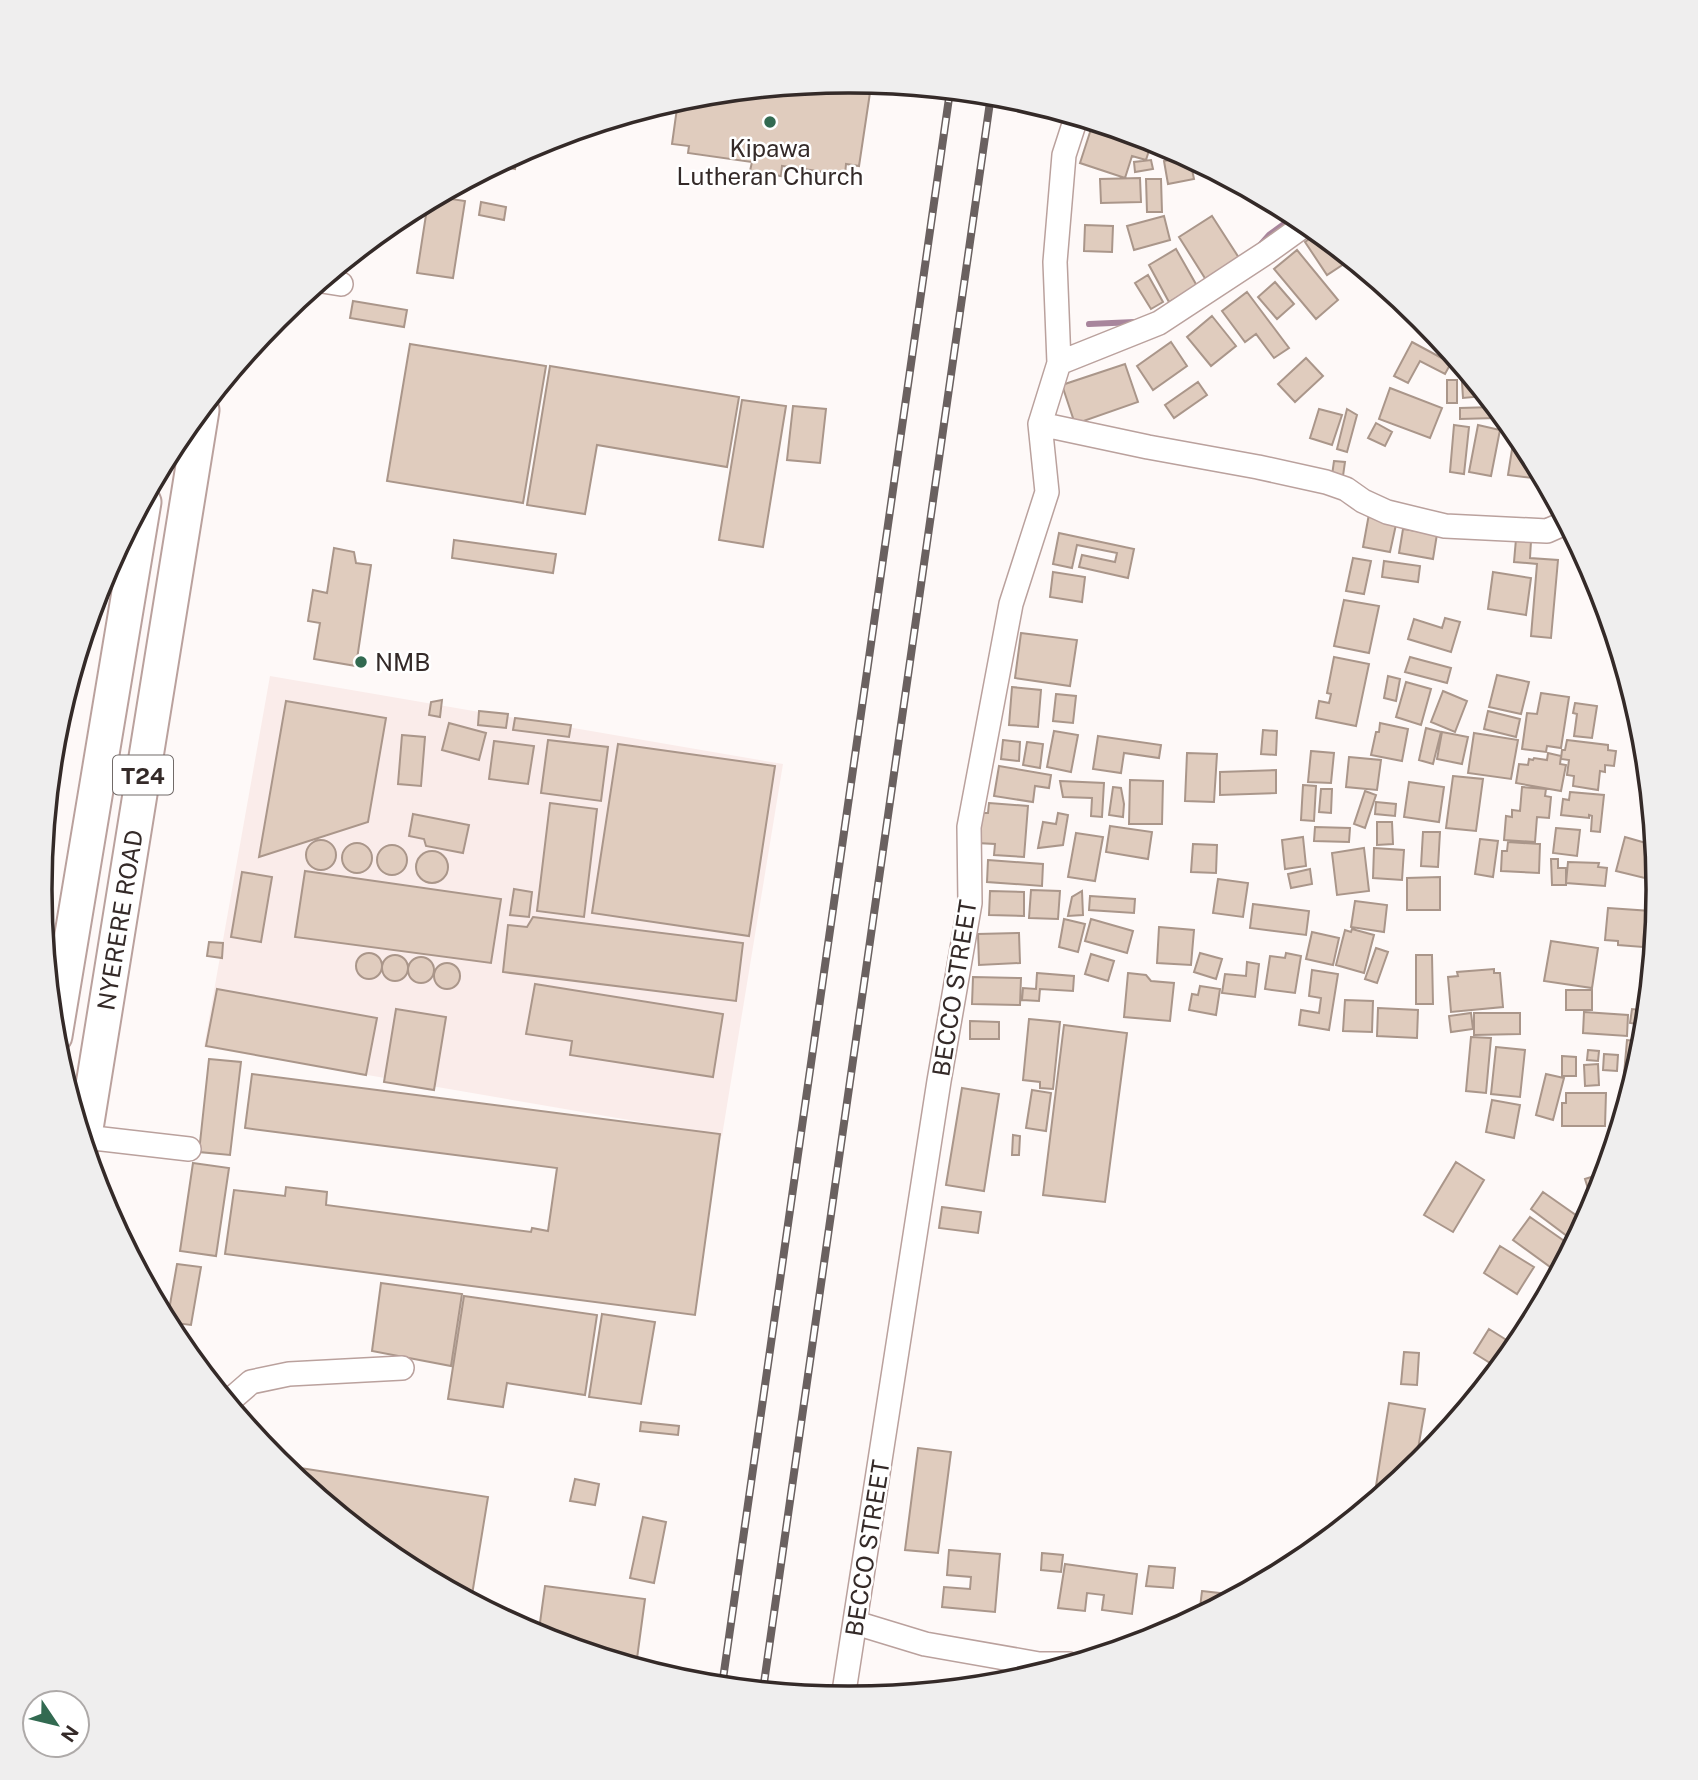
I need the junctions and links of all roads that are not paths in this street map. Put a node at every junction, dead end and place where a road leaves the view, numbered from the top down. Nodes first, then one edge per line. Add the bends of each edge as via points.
1 (1073, 126) edge
2 (1296, 231) edge
3 (1059, 363) junction
4 (1040, 425) junction
5 (199, 431) edge
6 (1557, 527) edge
7 (139, 530) edge
8 (61, 1003) edge
9 (87, 1120) edge
10 (93, 1140) edge
11 (189, 1149) dead end
12 (402, 1368) dead end
13 (235, 1396) edge
14 (856, 1623) junction
15 (1036, 1663) edge
16 (845, 1686) edge

1 - 3 street, BECCO STREET via 1064,155 1055,262
2 - 3 street via 1159,323
3 - 4 street, BECCO STREET
4 - 6 street via 1326,482 1387,512 1445,526 1547,531
4 - 14 street, BECCO STREET via 1046,492 1011,604 968,827 970,903
5 - 9 highway, NYERERE ROAD / T24
7 - 8 highway, NYERERE ROAD / T24
10 - 11 street
12 - 13 street via 289,1374 251,1382
14 - 15 street via 925,1644
14 - 16 street, BECCO STREET

